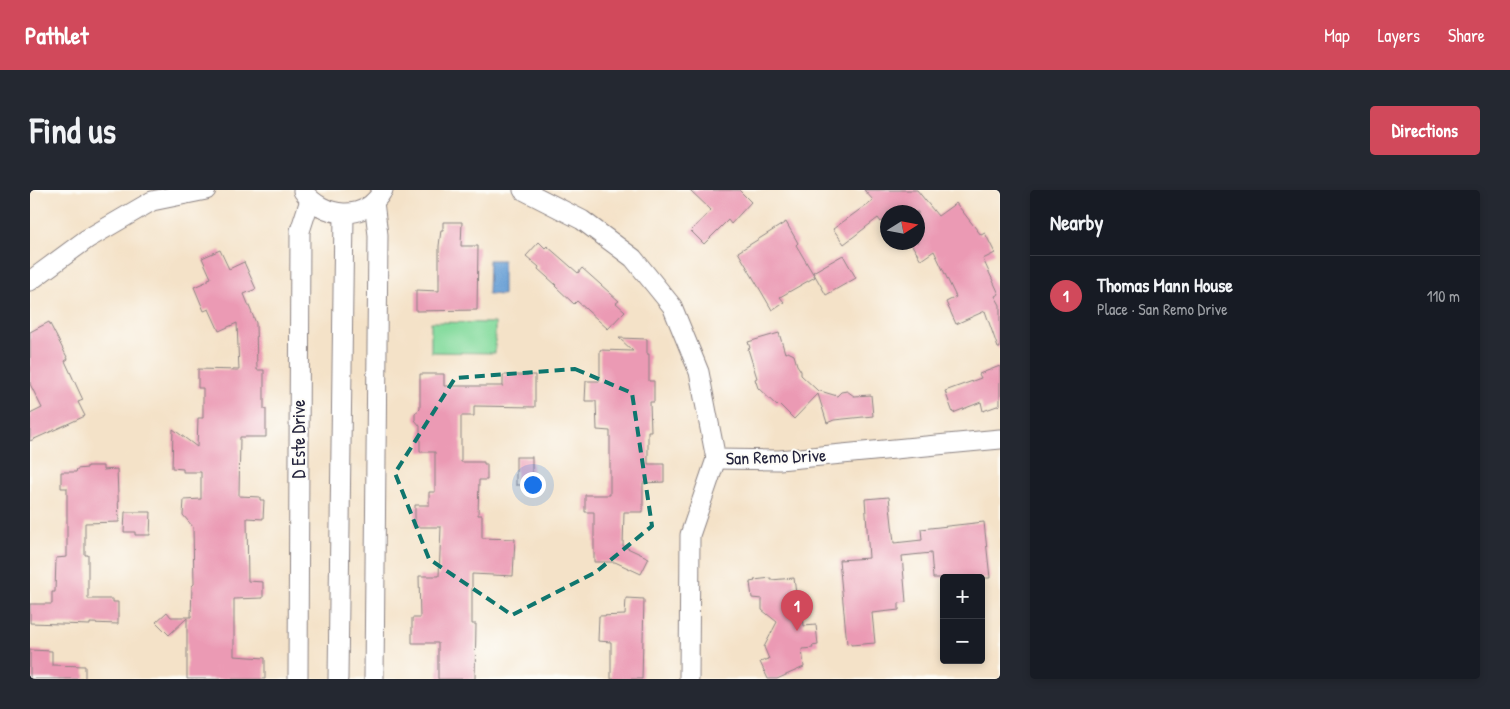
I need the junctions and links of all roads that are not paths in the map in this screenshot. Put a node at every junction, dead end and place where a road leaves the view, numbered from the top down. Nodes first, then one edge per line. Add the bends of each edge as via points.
1 (206, 190) edge
2 (523, 190) edge
3 (306, 195) edge
4 (379, 196) edge
5 (344, 214) junction
6 (30, 281) edge
7 (1000, 439) edge
8 (716, 459) junction
9 (298, 679) edge
10 (338, 679) edge
11 (374, 679) edge
12 (689, 679) edge

1 - 6 street via 152,201 87,239
2 - 8 street via 582,220 634,258 672,306 699,372
3 - 5 street, D Este Drive via 320,208
3 - 9 street, D Este Drive via 300,231
4 - 5 street via 360,210
4 - 11 street
5 - 10 street
7 - 8 street, San Remo Drive via 779,460
8 - 12 street, San Remo Drive via 690,535

